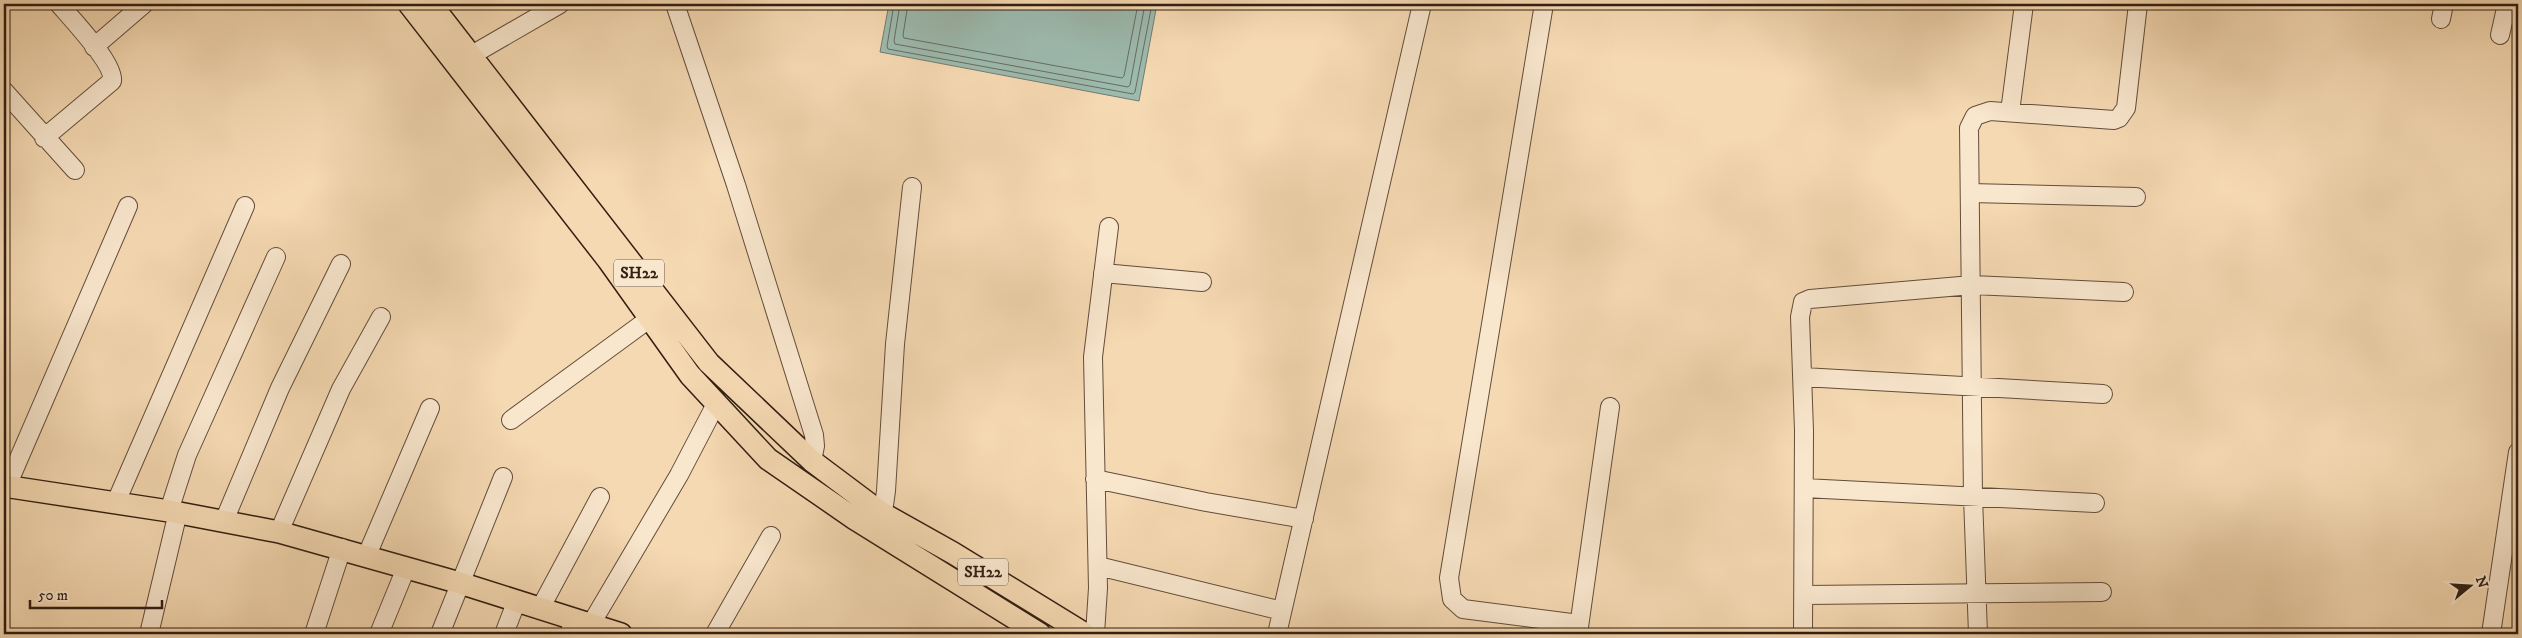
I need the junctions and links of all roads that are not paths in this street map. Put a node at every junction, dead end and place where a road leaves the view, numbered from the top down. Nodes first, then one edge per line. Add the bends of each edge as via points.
1 (59, 4) edge
2 (144, 4) edge
3 (409, 4) edge
4 (431, 4) edge
5 (560, 4) edge
6 (676, 4) edge
7 (1422, 4) edge
8 (1544, 4) edge
9 (2024, 4) edge
10 (2138, 4) edge
11 (2507, 4) edge
12 (2500, 34) dead end
13 (94, 47) junction
14 (470, 56) junction
15 (4, 91) edge
16 (2010, 112) junction
17 (521, 136) junction
18 (44, 138) junction
19 (74, 170) dead end
20 (912, 188) dead end
21 (1970, 193) junction
22 (2136, 197) dead end
23 (128, 206) dead end
24 (245, 206) dead end
25 (1109, 227) dead end
26 (276, 257) dead end
27 (341, 264) dead end
28 (1103, 273) junction
29 (1202, 282) dead end
30 (1972, 285) junction
31 (2124, 292) dead end
32 (382, 317) dead end
33 (649, 319) junction
34 (1803, 377) junction
35 (1973, 387) junction
36 (2103, 394) dead end
37 (716, 404) junction
38 (1610, 407) dead end
39 (430, 408) dead end
40 (511, 420) dead end
41 (2518, 452) edge
42 (812, 461) junction
43 (503, 477) dead end
44 (1095, 479) junction
45 (5, 486) edge
46 (1804, 488) junction
47 (600, 497) dead end
48 (1973, 497) junction
49 (116, 502) junction
50 (2095, 503) dead end
51 (174, 511) junction
52 (1304, 518) junction
53 (876, 520) junction
54 (224, 521) junction
55 (279, 532) junction
56 (771, 536) dead end
57 (342, 548) junction
58 (368, 555) junction
59 (1098, 566) junction
60 (406, 568) junction
61 (460, 582) junction
62 (2102, 592) dead end
63 (1977, 595) junction
64 (1804, 596) junction
65 (517, 600) junction
66 (541, 607) junction
67 (1282, 611) junction
68 (578, 626) edge
69 (1578, 629) edge
70 (149, 634) edge
71 (314, 634) edge
72 (379, 634) edge
73 (440, 634) edge
74 (504, 634) edge
75 (621, 634) edge
76 (715, 634) edge
77 (1040, 634) edge
78 (1085, 634) edge
79 (1095, 634) edge
80 (1277, 634) edge
81 (1803, 634) edge
82 (1978, 634) edge
83 (2491, 634) edge

1 - 13 street
2 - 13 street
3 - 17 main road, SH22
4 - 14 main road, SH22
5 - 14 street
6 - 42 street via 814,435
7 - 52 street
8 - 69 street via 1449,578 1452,599 1462,609
9 - 16 street
10 - 16 street via 2126,108 2119,118
11 - 12 street
13 - 18 street via 112,70 112,81
14 - 17 main road, SH22
15 - 18 street
16 - 21 street via 1990,111 1975,116 1972,121 1969,128
17 - 33 main road, SH22
17 - 42 main road, SH22 via 709,363
18 - 19 street
20 - 53 street via 895,344 886,491
21 - 22 street
21 - 30 street
23 - 45 street
24 - 49 street
25 - 28 street
26 - 51 street via 187,455
27 - 54 street via 280,388
28 - 29 street
28 - 44 street via 1092,357
30 - 31 street
30 - 34 street via 1803,302 1800,316
30 - 35 street
32 - 55 street via 341,389
33 - 37 main road, SH22
33 - 40 street
34 - 35 street
34 - 46 street
35 - 36 street
35 - 48 street
37 - 53 main road, SH22 via 768,459
37 - 68 street via 679,475
38 - 69 street
39 - 58 street
41 - 83 street
42 - 53 main road, SH22
43 - 61 street
44 - 52 street
44 - 59 street
45 - 49 main road
46 - 48 street
46 - 64 street
47 - 66 street
48 - 50 street
48 - 63 street
49 - 51 main road
51 - 54 main road
51 - 70 street
52 - 67 street
53 - 77 main road, SH22
53 - 78 main road, SH22 via 953,553
54 - 55 main road
55 - 57 main road
56 - 76 street
57 - 58 main road
57 - 71 street
58 - 60 main road
59 - 67 street
59 - 79 street
60 - 61 main road
60 - 72 street
61 - 65 main road
61 - 73 street
62 - 63 street
63 - 64 street
63 - 82 street
64 - 81 street
65 - 66 main road
65 - 74 street
66 - 68 main road
67 - 80 street
68 - 75 main road

